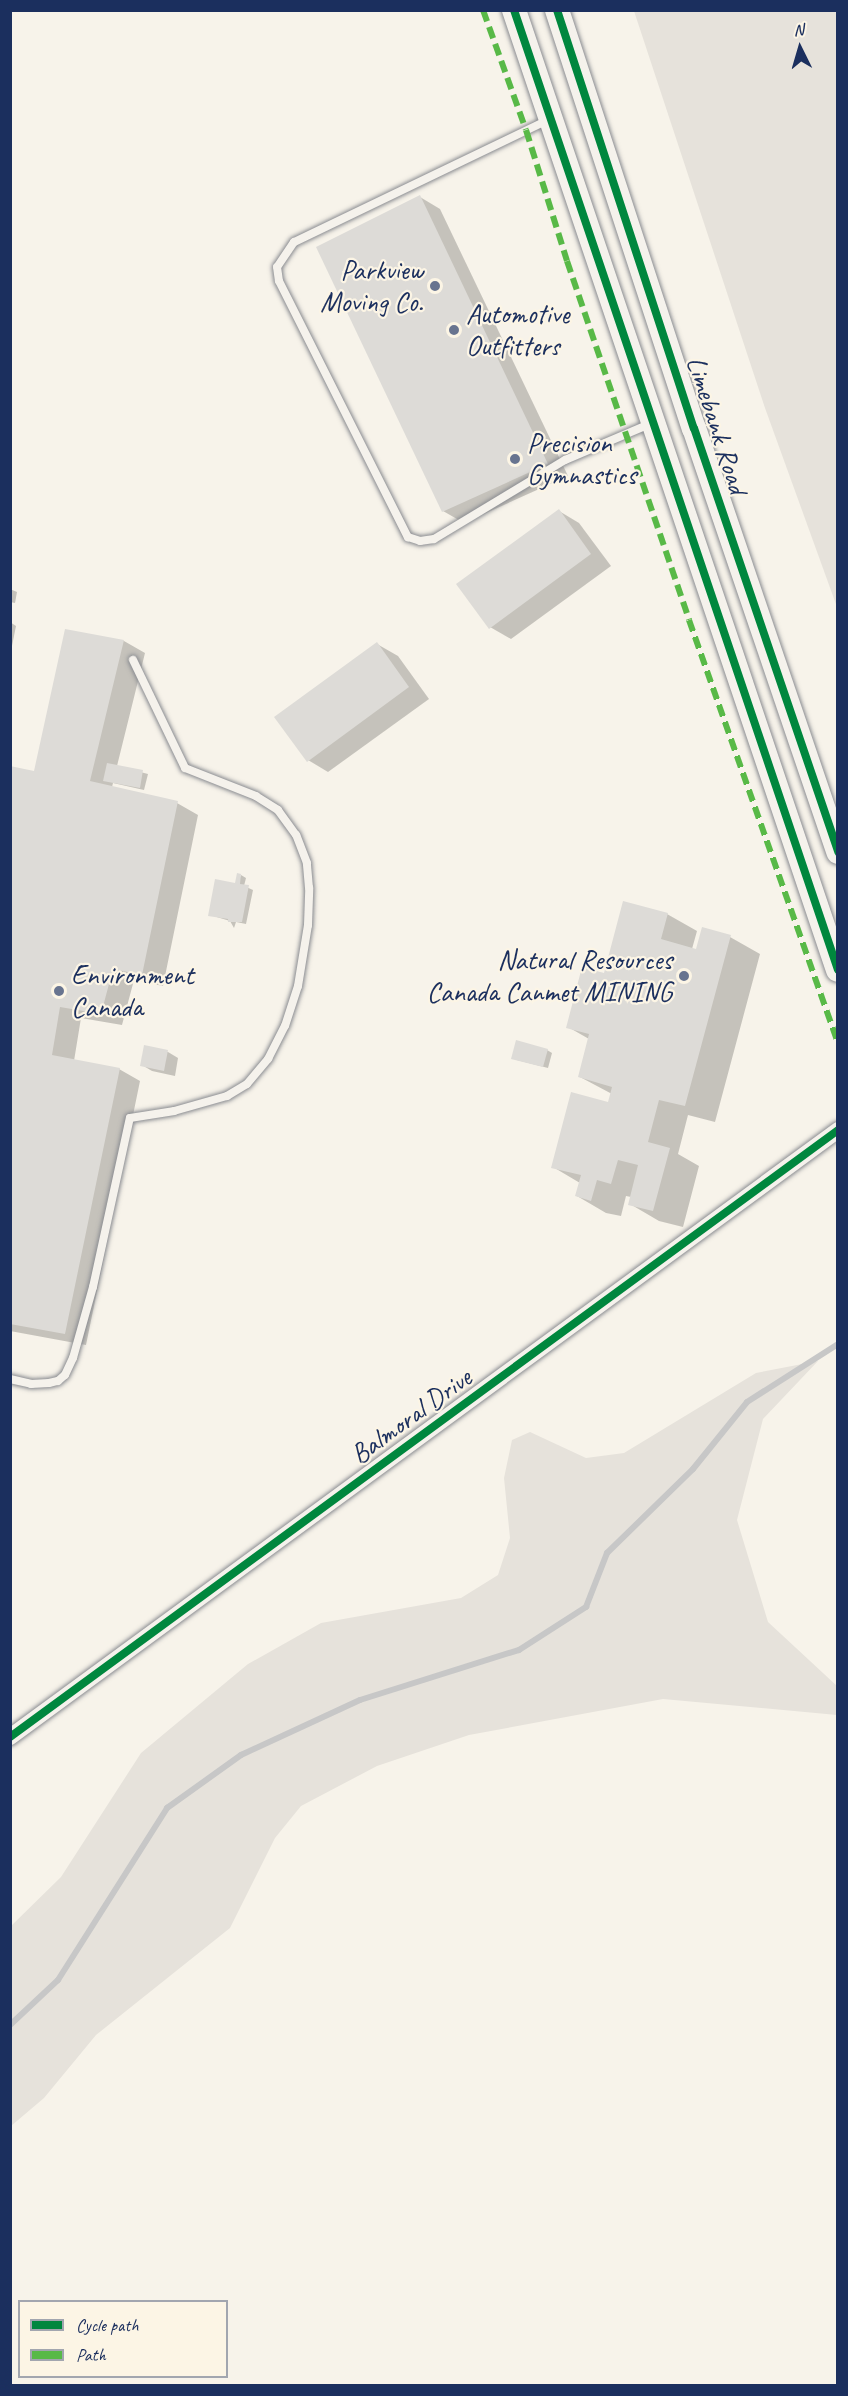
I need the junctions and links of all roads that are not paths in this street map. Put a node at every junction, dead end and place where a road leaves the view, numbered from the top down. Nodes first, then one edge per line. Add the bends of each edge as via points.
1 (514, 10) edge
2 (557, 10) edge
3 (550, 118) junction
4 (652, 423) junction
5 (133, 660) dead end
6 (837, 852) edge
7 (837, 970) edge
8 (837, 1130) edge
9 (10, 1379) edge
10 (10, 1737) edge

1 - 3 main road, Limebank Road
2 - 6 main road, Limebank Road
3 - 4 main road, Limebank Road
3 - 4 lane via 294,242 277,267 279,281 408,537 420,541 434,538 565,460
4 - 7 main road, Limebank Road
5 - 9 lane via 184,768 256,796 278,810 296,835 307,863 309,888 308,925 298,986 285,1026 268,1059 247,1084 227,1096 130,1118 93,1287 73,1358 58,1381 31,1384
8 - 10 street, Balmoral Drive

